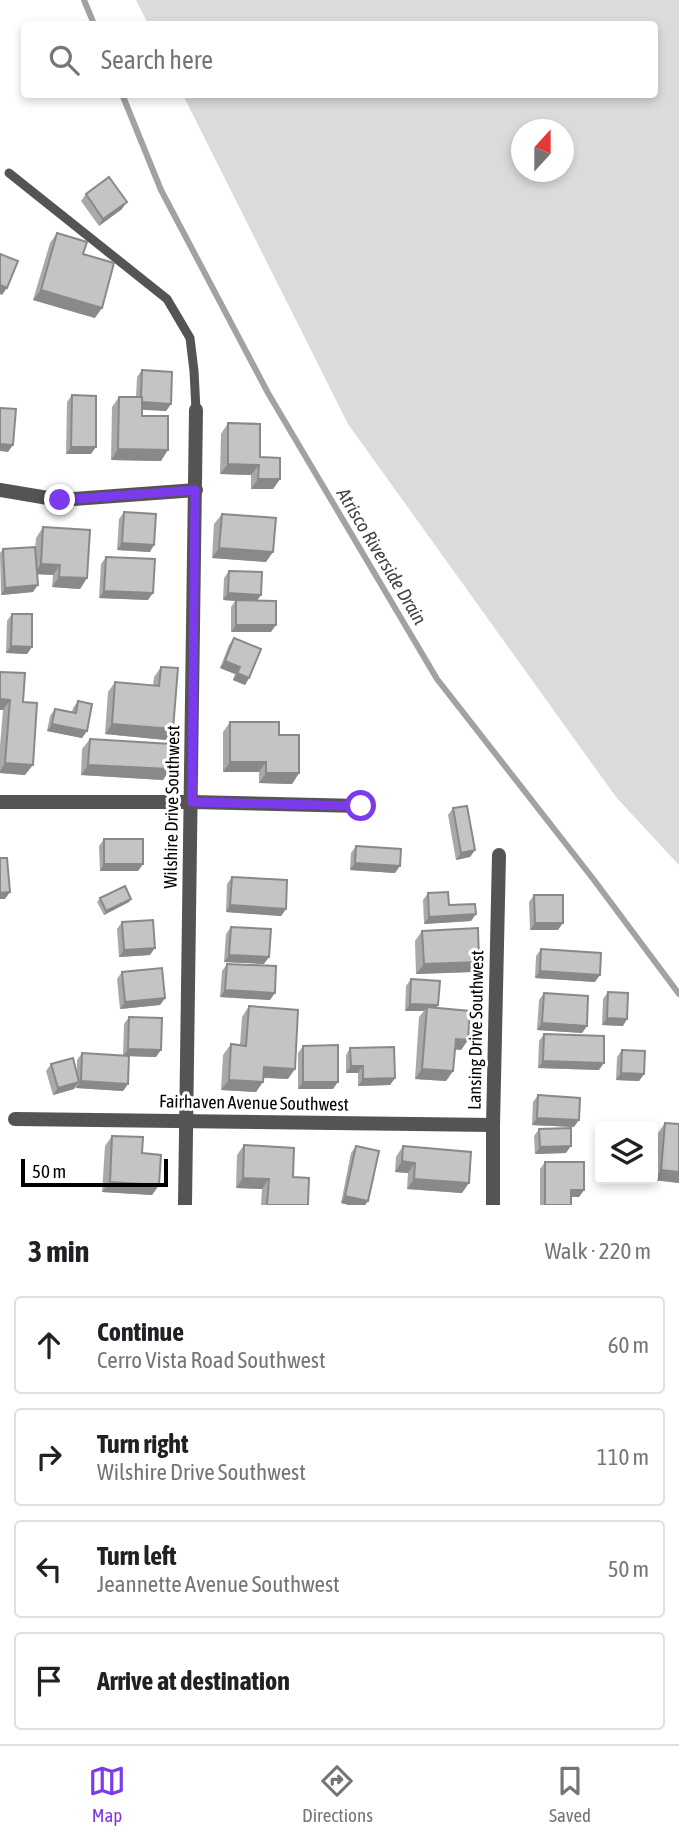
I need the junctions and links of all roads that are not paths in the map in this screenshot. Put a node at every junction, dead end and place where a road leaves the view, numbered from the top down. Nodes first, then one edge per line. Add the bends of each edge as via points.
1 (9, 173) dead end
2 (196, 410) joint
3 (0, 490) edge
4 (195, 490) junction
5 (0, 802) edge
6 (192, 802) junction
7 (361, 806) dead end
8 (499, 855) dead end
9 (15, 1119) dead end
10 (186, 1122) junction
11 (493, 1125) junction
12 (185, 1205) edge
13 (493, 1205) edge

1 - 2 lane via 167,299 190,338
2 - 4 street, Wilshire Drive Southwest
3 - 4 street via 60,500
4 - 6 street, Wilshire Drive Southwest
5 - 6 street
6 - 7 street
6 - 10 street, Wilshire Drive Southwest
8 - 11 street, Lansing Drive Southwest
9 - 10 street, Fairhaven Avenue Southwest
10 - 11 street, Fairhaven Avenue Southwest
10 - 12 street, Wilshire Drive Southwest
11 - 13 street, Lansing Drive Southwest

